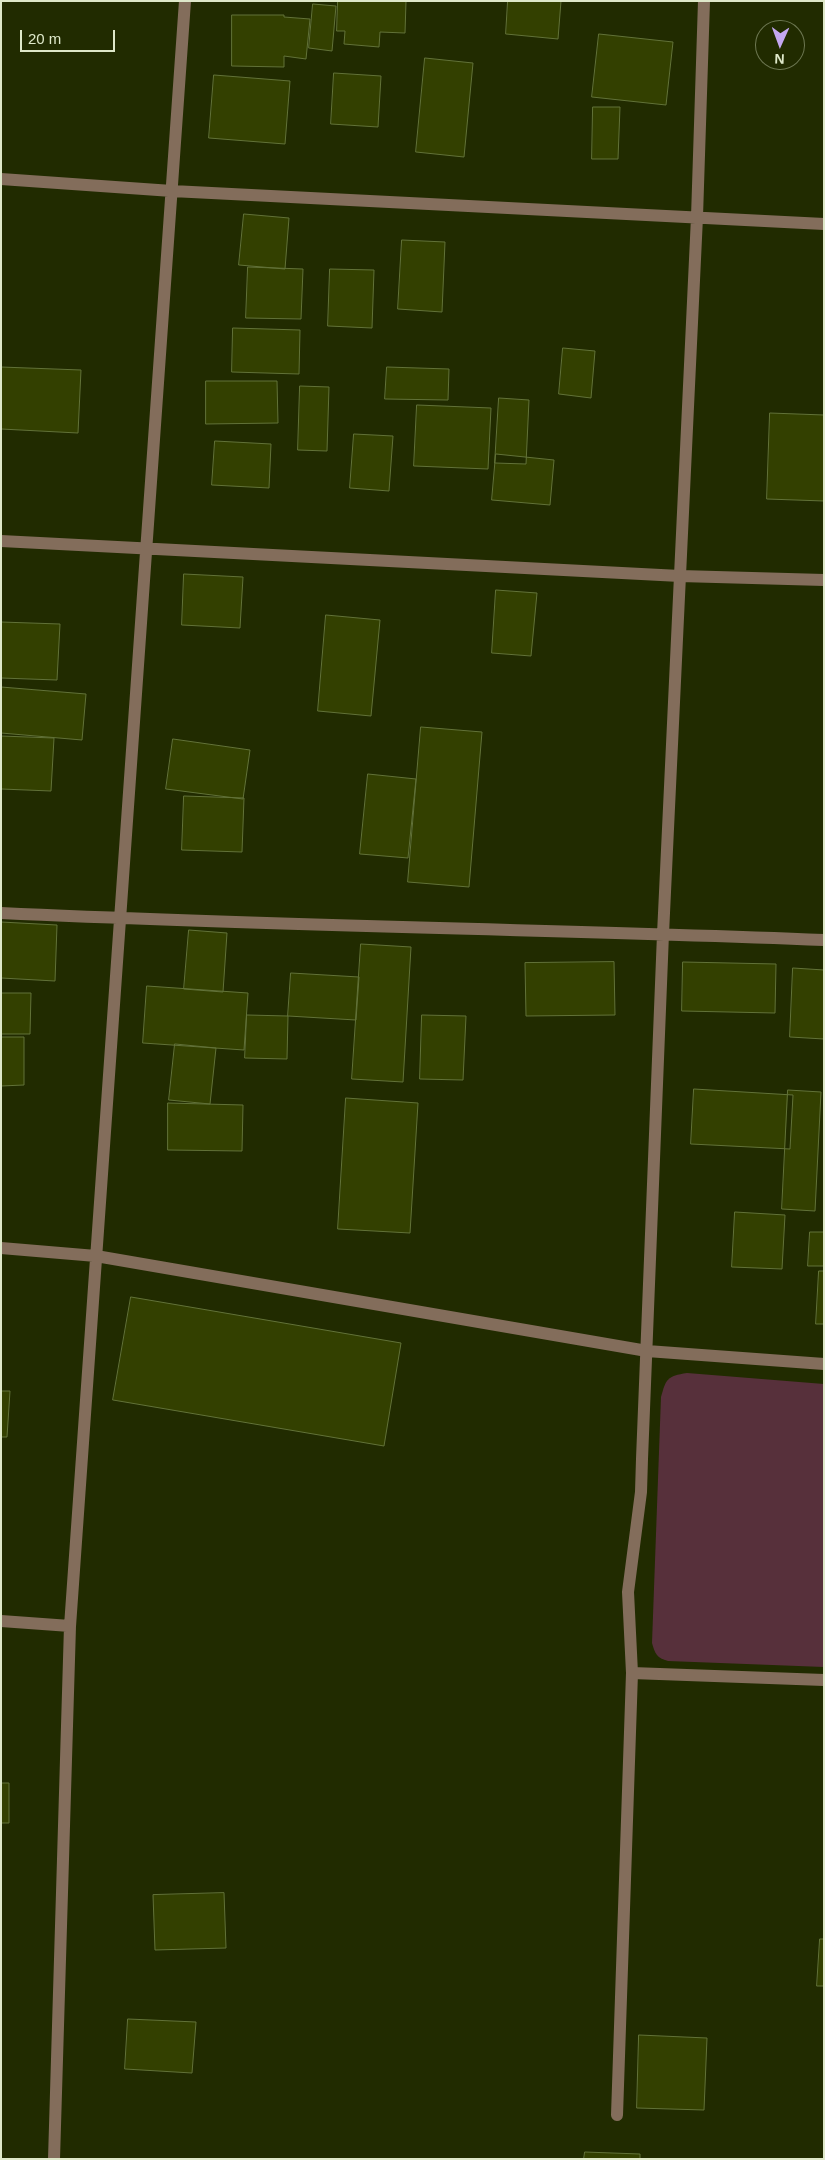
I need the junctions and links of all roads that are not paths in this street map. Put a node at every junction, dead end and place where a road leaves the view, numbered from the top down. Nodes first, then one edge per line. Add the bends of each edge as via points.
1 (185, 1) edge
2 (704, 1) edge
3 (1, 179) edge
4 (172, 191) junction
5 (697, 217) junction
6 (824, 224) edge
7 (1, 541) edge
8 (146, 548) junction
9 (680, 576) junction
10 (824, 580) edge
11 (1, 913) edge
12 (120, 918) junction
13 (664, 934) junction
14 (824, 940) edge
15 (1, 1248) edge
16 (96, 1256) junction
17 (647, 1352) junction
18 (824, 1364) edge
19 (1, 1621) edge
20 (70, 1626) junction
21 (632, 1673) junction
22 (824, 1680) edge
23 (616, 2115) dead end
24 (54, 2159) edge

1 - 4 street
2 - 5 street
3 - 4 street
4 - 5 street
4 - 8 street
5 - 6 street
5 - 9 street
7 - 8 street
8 - 9 street
8 - 12 street
9 - 10 street
9 - 13 street
11 - 12 street
12 - 13 street
12 - 16 street
13 - 14 street
13 - 17 street
15 - 16 street
16 - 17 street
16 - 20 street
17 - 18 street
17 - 21 street via 641,1492 628,1592
19 - 20 street
20 - 24 street
21 - 22 street
21 - 23 street

